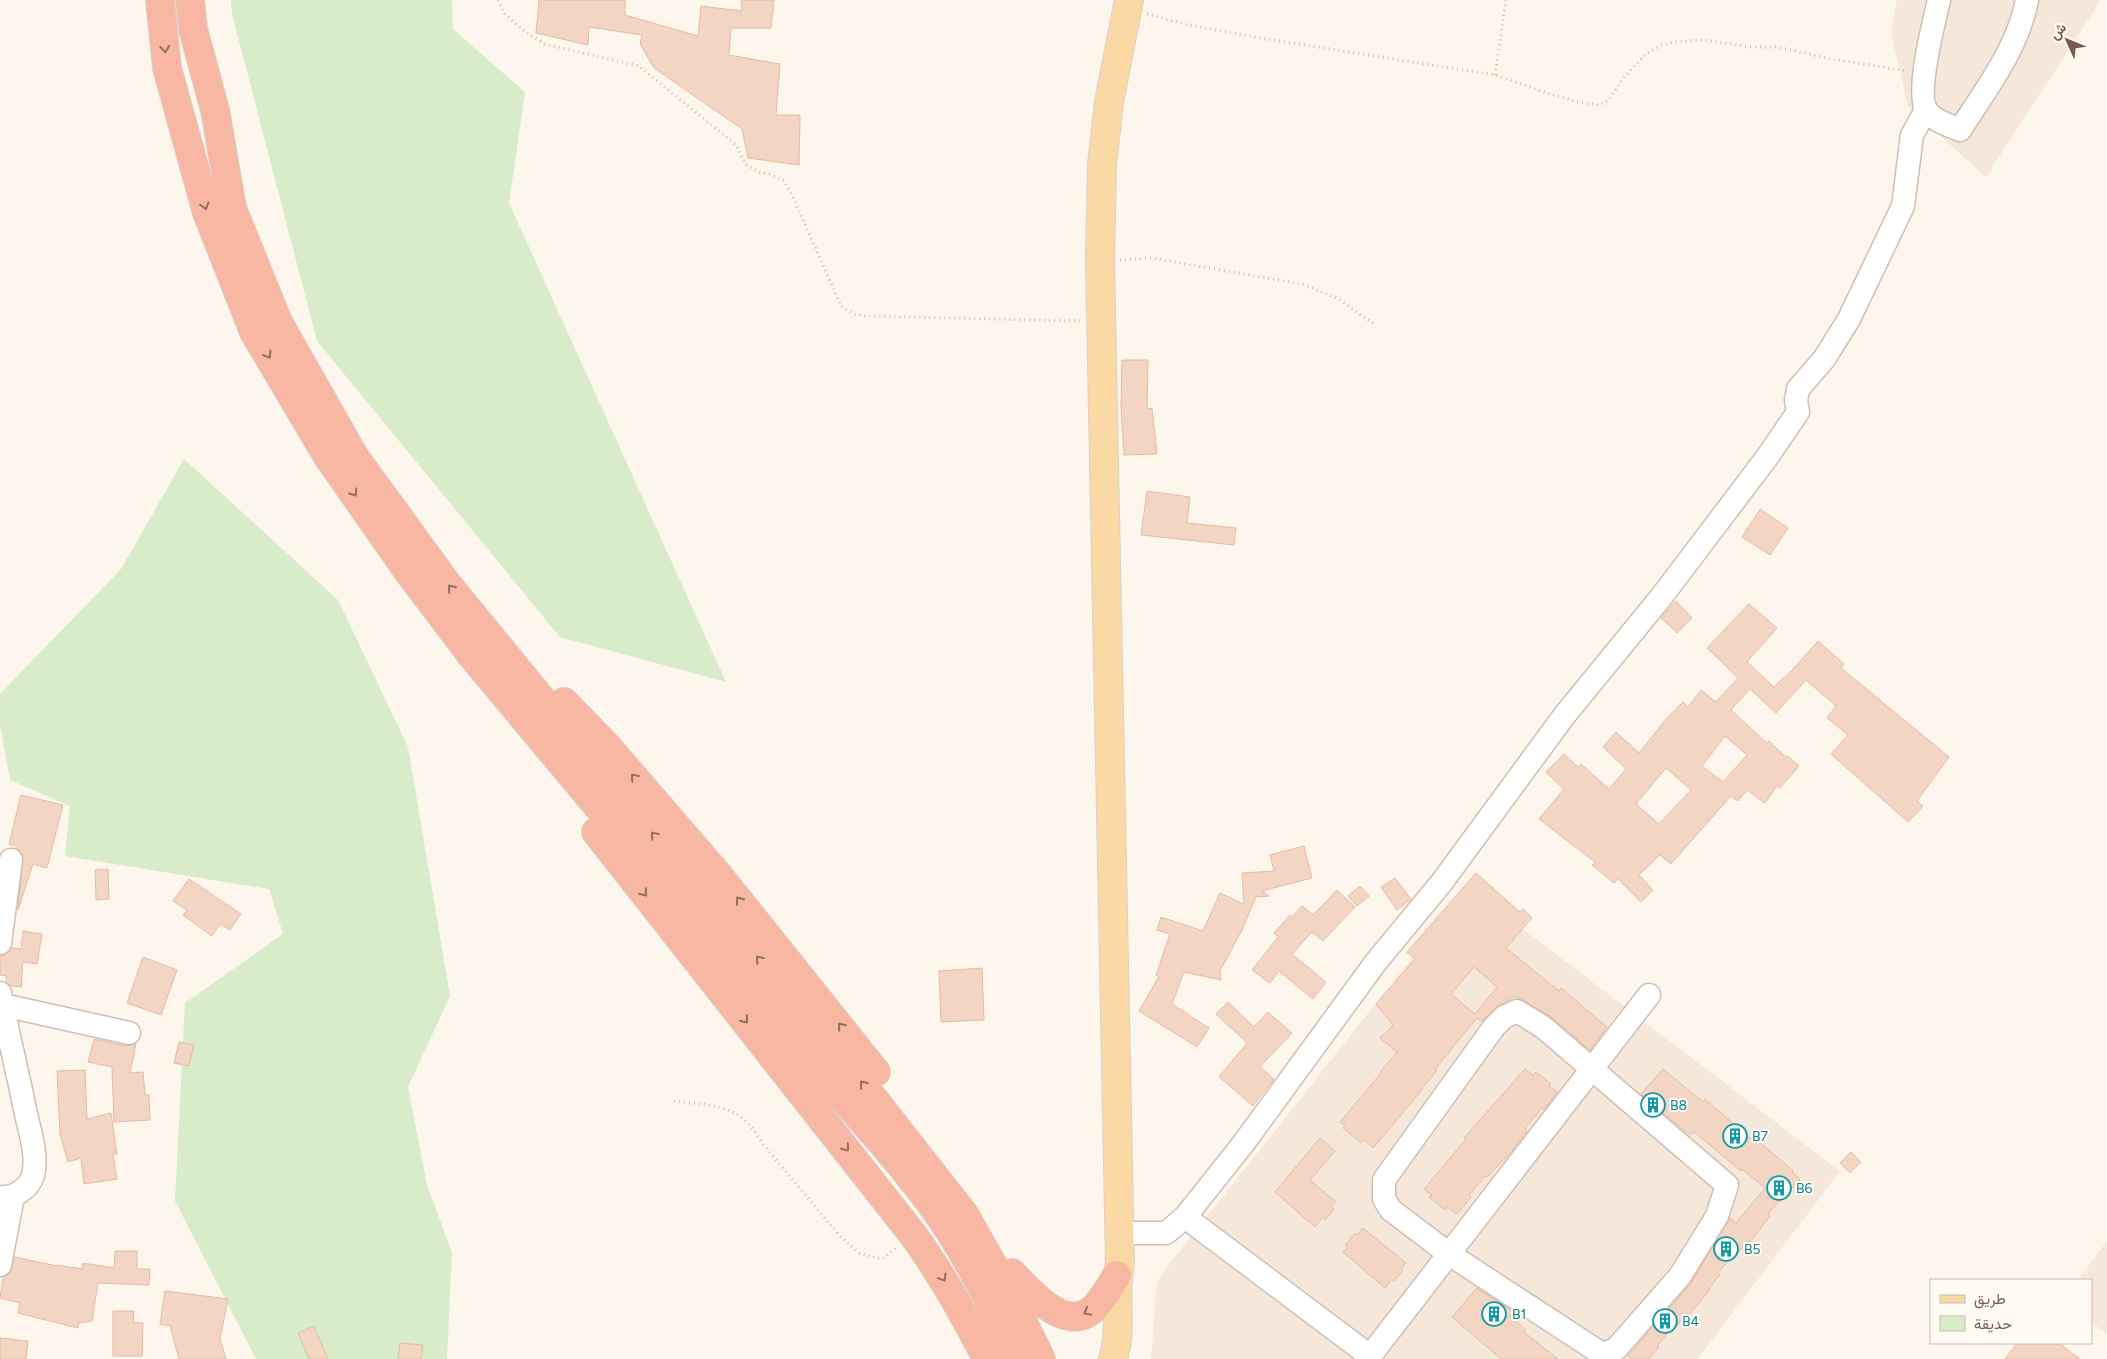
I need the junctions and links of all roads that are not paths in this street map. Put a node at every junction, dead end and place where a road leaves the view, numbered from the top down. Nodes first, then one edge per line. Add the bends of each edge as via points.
1 (160, 0) edge
2 (190, 0) edge
3 (1938, 0) edge
4 (2027, 0) edge
5 (1128, 5) edge
6 (1926, 110) junction
7 (469, 610) junction
8 (472, 656) junction
9 (11, 860) dead end
10 (0, 943) edge
11 (1649, 996) dead end
12 (1, 999) edge
13 (129, 1033) dead end
14 (1593, 1069) junction
15 (7, 1196) edge
16 (1185, 1217) junction
17 (1119, 1233) junction
18 (1449, 1254) junction
19 (0, 1265) edge
20 (1118, 1270) junction
21 (1012, 1273) junction
22 (1371, 1358) edge
23 (987, 1359) edge
24 (1018, 1359) edge
25 (1041, 1359) edge
26 (1060, 1359) edge
27 (1114, 1359) edge
28 (1130, 1359) edge

1 -> 8 highway via 167,68 207,213 254,332 328,457
7 -> 2 highway via 354,456 278,322 232,208 215,110 193,29
3 - 6 street via 1922,90
4 - 6 street via 2022,25 1960,130 1938,121
5 - 17 main road via 1108,111 1102,165 1100,261
6 - 16 street via 1912,134 1903,206 1849,319 1824,359 1798,389 1798,412 1662,596 1564,716 1442,882 1376,962 1243,1144
21 -> 7 highway via 967,1196 900,1103 720,877 606,745
25 -> 7 highway via 964,1214 844,1061
8 -> 23 highway via 554,779 914,1236 960,1307
8 - 24 highway via 878,1138 941,1218
9 - 10 street
11 - 14 street
12 - 13 street
12 - 15 street via 34,1157 33,1176 27,1187
14 - 18 street
14 - 18 street via 1543,1027 1516,1012 1504,1017 1494,1027 1384,1180 1384,1199 1390,1210
14 - 18 street via 1727,1185 1717,1216 1680,1276 1616,1349 1602,1354
15 - 19 street
16 - 17 street via 1166,1233
16 - 22 street
17 - 20 main road
18 - 22 street
20 -> 21 highway via 1092,1310 1082,1316 1055,1312
20 - 27 main road
20 - 28 main road via 1126,1279
21 - 26 highway

